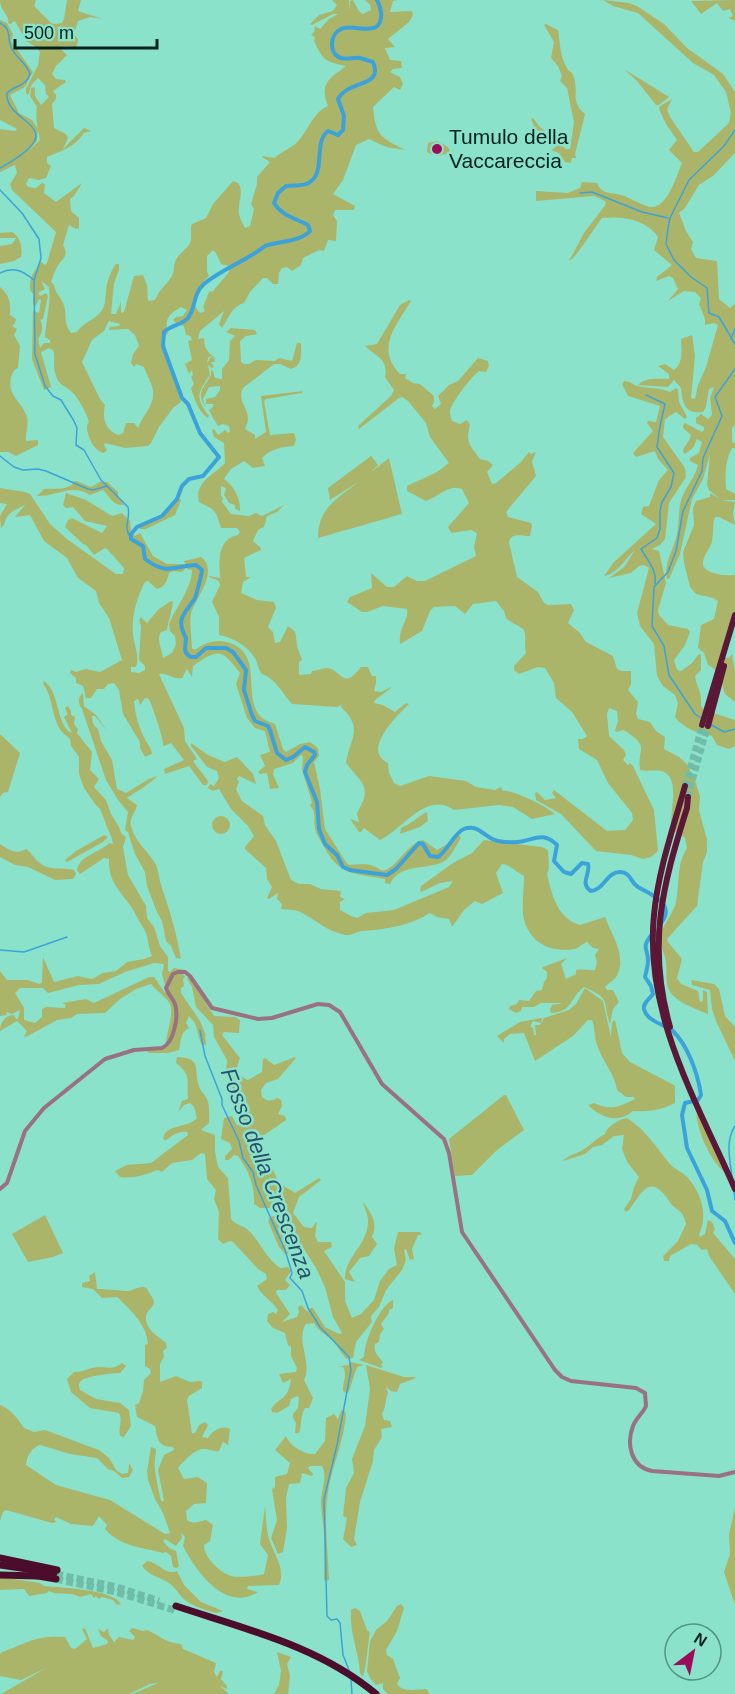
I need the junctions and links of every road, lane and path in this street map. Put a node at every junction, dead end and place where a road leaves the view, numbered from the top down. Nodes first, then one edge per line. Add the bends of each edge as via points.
1 (735, 615) edge
2 (735, 626) edge
3 (726, 650) junction
4 (705, 725) tunnel mouth
5 (685, 786) tunnel mouth
6 (688, 797) tunnel mouth
7 (703, 1113) junction
8 (725, 1163) junction
9 (735, 1182) edge
10 (0, 1189) edge
11 (735, 1189) edge
12 (735, 1472) edge
13 (0, 1558) edge
14 (0, 1565) edge
15 (0, 1572) edge
16 (56, 1574) junction
17 (177, 1609) tunnel mouth
18 (328, 1664) junction
19 (369, 1694) edge
20 (376, 1694) edge

1 - 3 highway
2 - 3 highway
3 - 4 highway
5 - 7 highway via 656,898 653,960 667,1031
6 - 7 highway via 660,906 659,976 672,1033
7 - 8 highway
8 - 9 highway
8 - 11 highway
10 - 12 street via 8,1182 27,1128 44,1108 103,1059 168,1044 176,1010 166,986 177,972 186,973 212,1008 245,1017 270,1019 318,1004 329,1005 338,1010 383,1086 444,1139 462,1232 558,1373 571,1381 636,1388 645,1394 646,1406 633,1425 631,1445 633,1459 642,1468 719,1476
13 - 16 highway
14 - 16 highway
15 - 16 highway
17 - 18 highway
18 - 19 highway
18 - 20 highway

